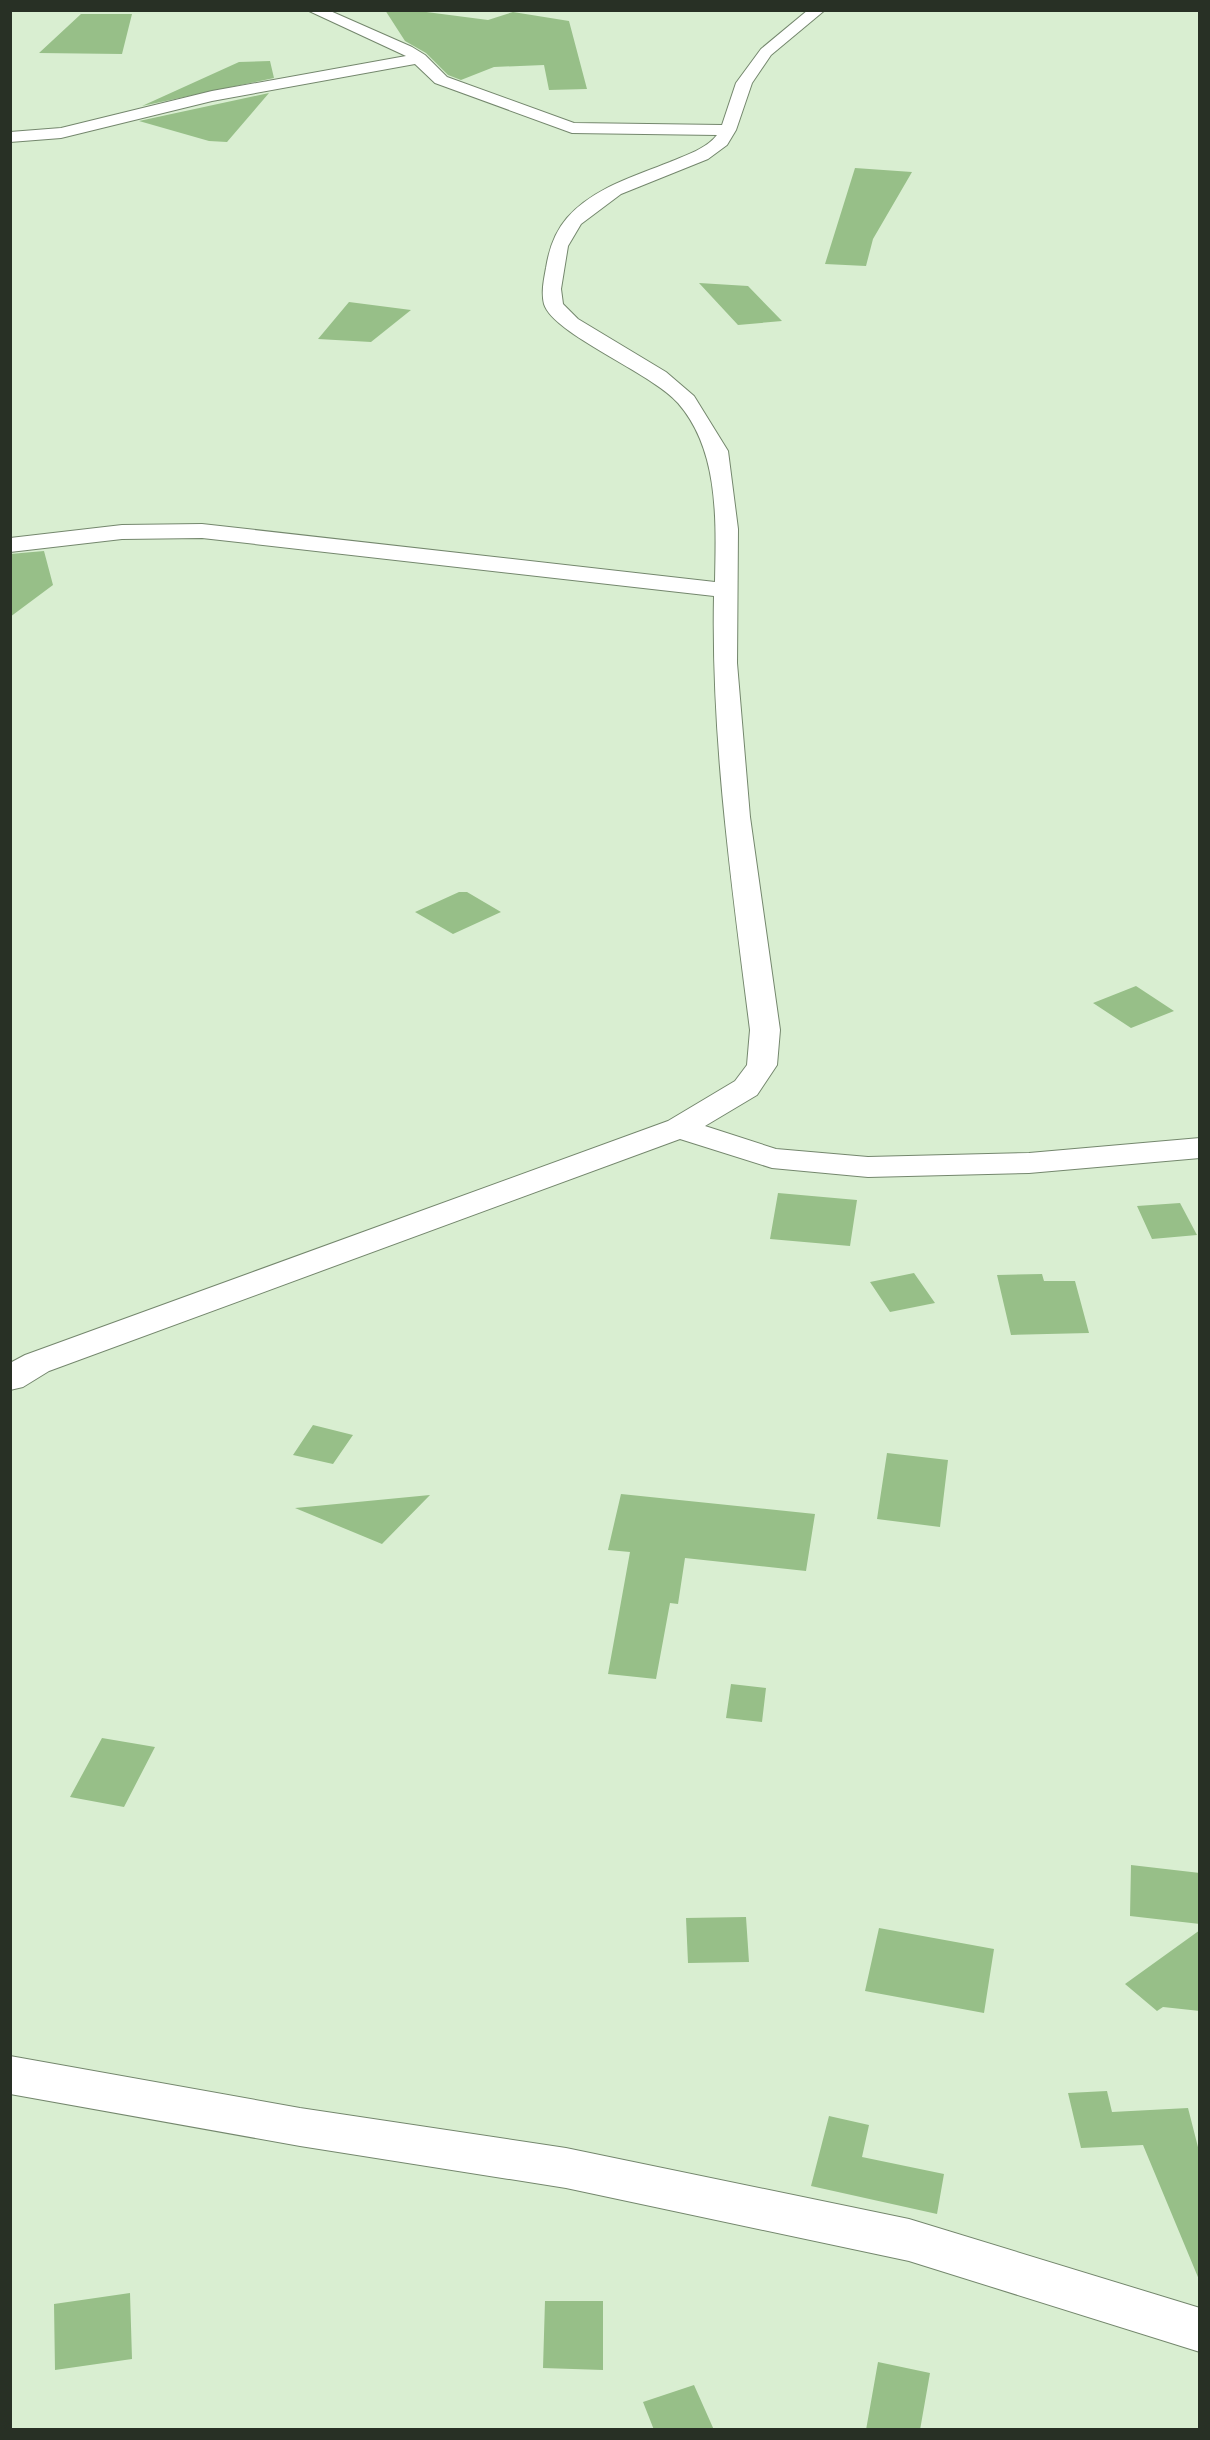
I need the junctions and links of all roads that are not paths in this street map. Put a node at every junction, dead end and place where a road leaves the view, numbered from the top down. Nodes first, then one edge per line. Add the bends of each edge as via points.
1 (314, 10) edge
2 (818, 10) edge
3 (420, 58) junction
4 (728, 130) junction
5 (10, 136) edge
6 (10, 545) edge
7 (726, 590) junction
8 (679, 1128) junction
9 (1200, 1148) edge
10 (10, 1379) edge
11 (10, 2075) edge
12 (1200, 2330) edge

1 - 3 street
2 - 4 street via 766,52 744,82
3 - 4 street via 441,80 572,128
3 - 5 street via 212,96 62,133
4 - 7 street via 721,141 702,155 615,190 574,220 559,246 552,289 554,305 571,323 659,376 687,399 717,451 727,529
6 - 7 street via 122,532 202,531
7 - 8 street via 725,663 737,817 765,1030 762,1065 746,1088
8 - 9 street via 772,1158 868,1167 1029,1163
8 - 10 street via 37,1363
11 - 12 street via 300,2127 566,2168 909,2240

